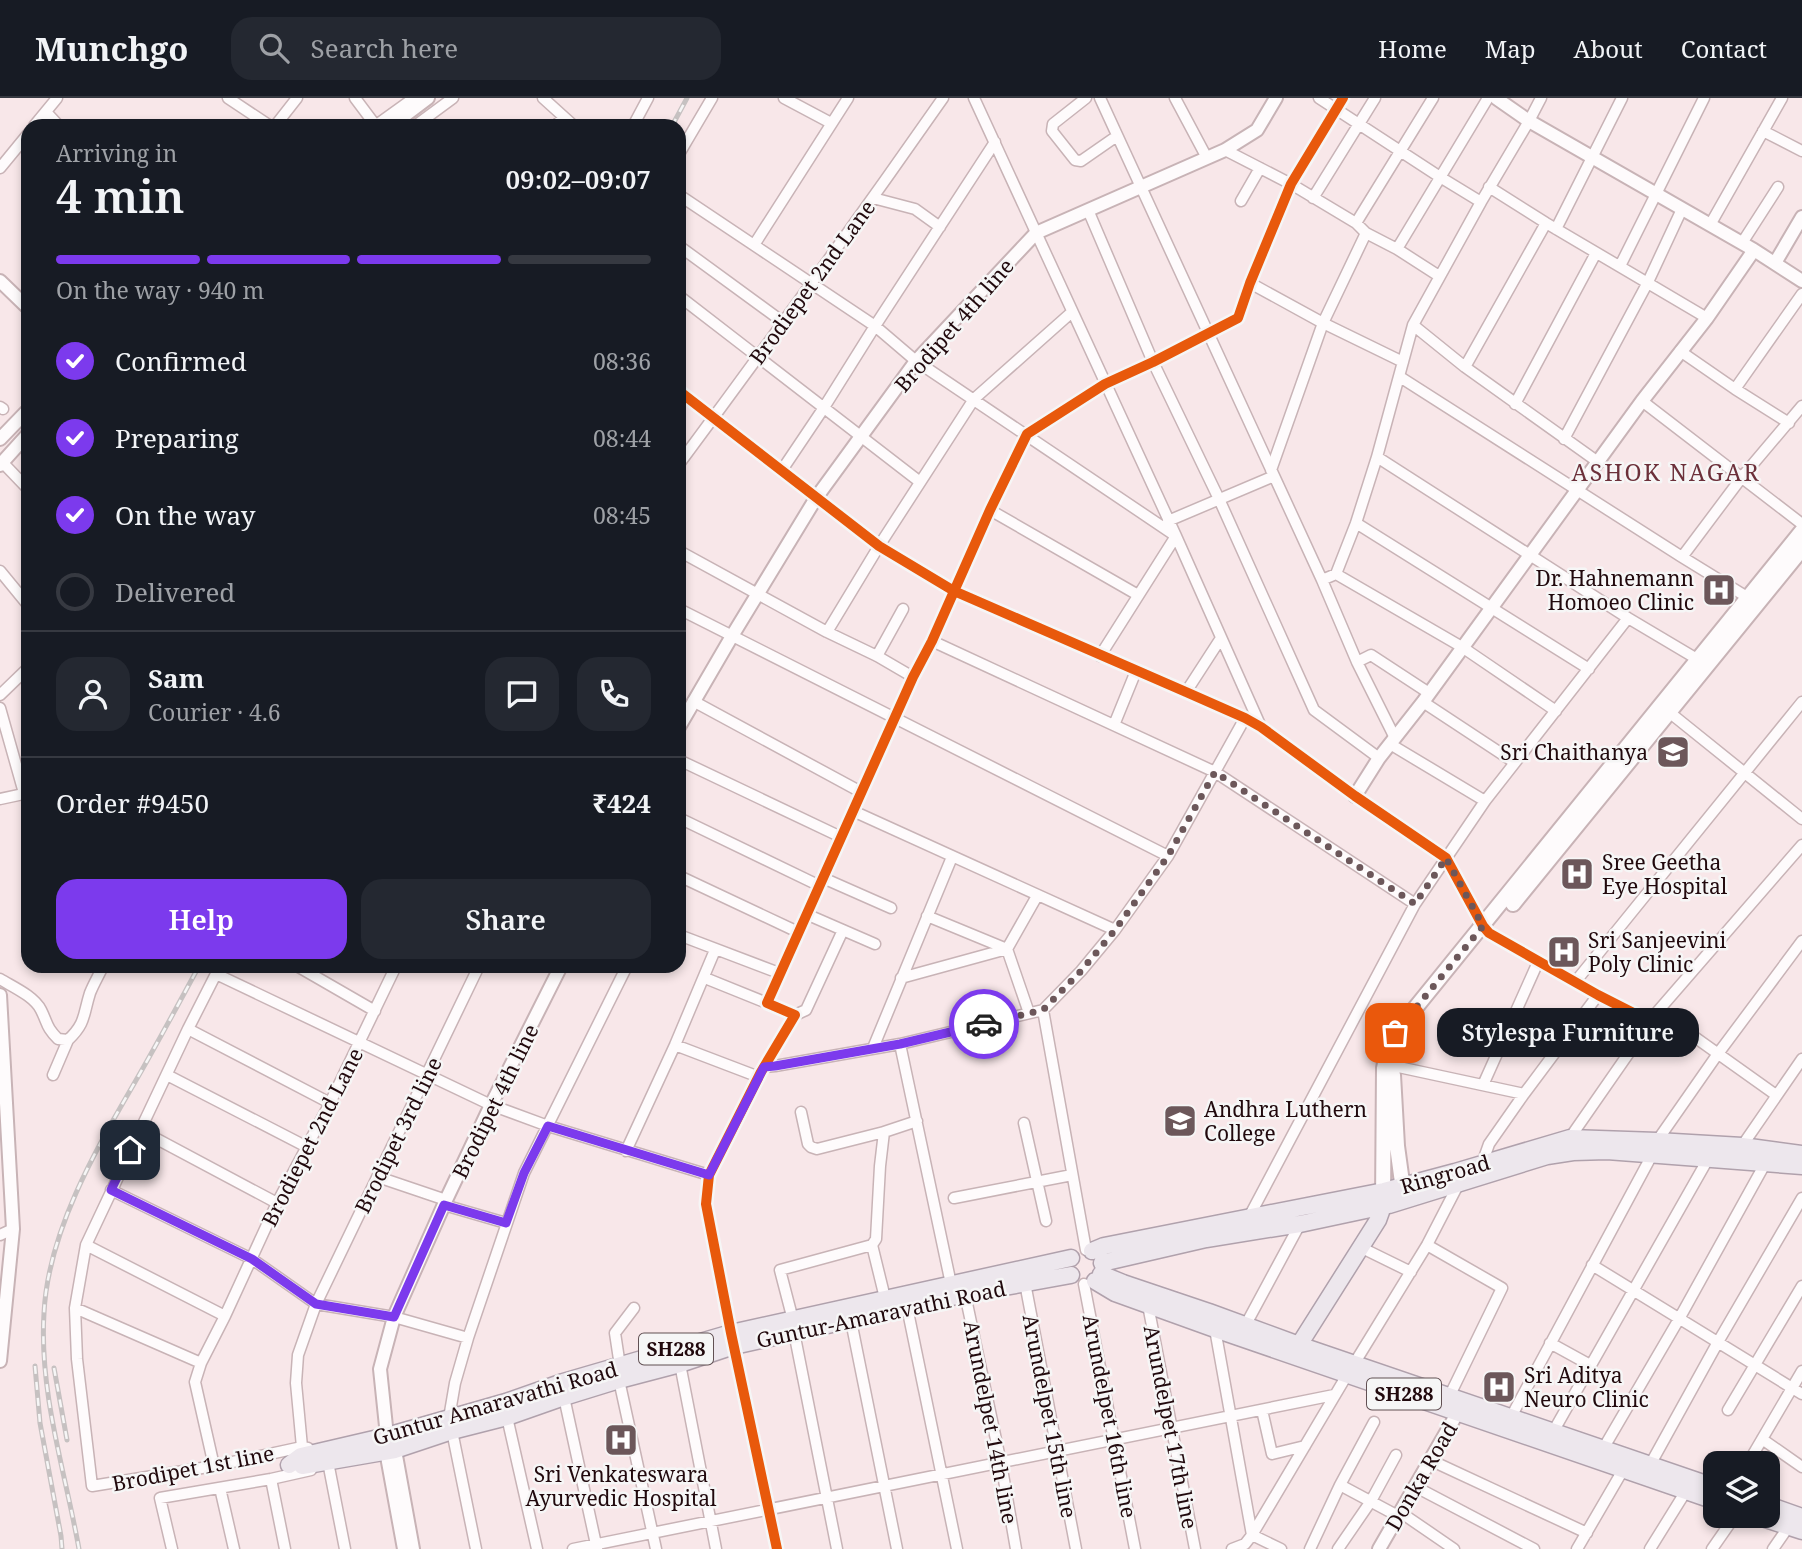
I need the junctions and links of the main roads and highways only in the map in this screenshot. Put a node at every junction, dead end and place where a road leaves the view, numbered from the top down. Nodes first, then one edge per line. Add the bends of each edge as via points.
1 (1802, 531) edge
2 (1802, 549) edge
3 (1486, 930) junction
4 (1569, 1145) junction
5 (1654, 1148) junction
6 (1802, 1154) edge
7 (1802, 1166) edge
8 (1404, 1193) junction
9 (1383, 1199) junction
10 (1088, 1267) junction
11 (849, 1313) junction
12 (1242, 1331) junction
13 (732, 1339) junction
14 (1299, 1345) junction
15 (1350, 1369) junction
16 (620, 1373) junction
17 (1457, 1404) junction
18 (451, 1425) junction
19 (289, 1465) dead end
20 (1703, 1483) edge
21 (1703, 1497) edge
22 (1780, 1513) edge
23 (1780, 1521) edge
24 (1798, 1525) edge

1 - 3 main road
2 - 3 main road
3 - 8 main road via 1401,1040 1395,1055 1397,1146
3 - 9 main road via 1389,1043 1384,1068
4 - 5 main road, Ringroad
4 - 8 main road, Ringroad via 1482,1164
4 - 8 main road, Ringroad via 1458,1185
5 - 6 main road, Ringroad via 1742,1146
5 - 7 main road, Ringroad via 1708,1159
8 - 9 main road, Ringroad
9 - 10 main road, Ringroad via 1300,1224 1206,1239
9 - 10 main road, Ringroad via 1249,1217 1104,1246
9 - 14 main road via 1378,1220
10 - 11 main road, Guntur-Amaravathi Road / SH288 via 907,1307
10 - 11 main road, Guntur Amaravathi Road / SH288 via 951,1284 885,1298
10 - 12 main road, SH288
10 - 12 main road, SH288 via 1115,1293 1214,1329
11 - 13 main road, Guntur Amaravathi Road / SH288
12 - 14 main road, SH288
12 - 15 main road, SH288
13 - 16 main road, Guntur Amaravathi Road / SH288
13 - 16 main road, Guntur-Amaravathi Road / SH288 via 680,1364
14 - 15 main road, SH288
15 - 17 main road, SH288
16 - 18 main road, Guntur Amaravathi Road / SH288 via 563,1382
16 - 18 main road, Guntur-Amaravathi Road / SH288 via 507,1417
17 - 20 main road, SH288 via 1511,1417
17 - 21 main road, SH288
18 - 19 main road, Guntur Amaravathi Road / SH288 via 389,1446 328,1459 302,1456
22 - 24 main road
23 - 24 main road

